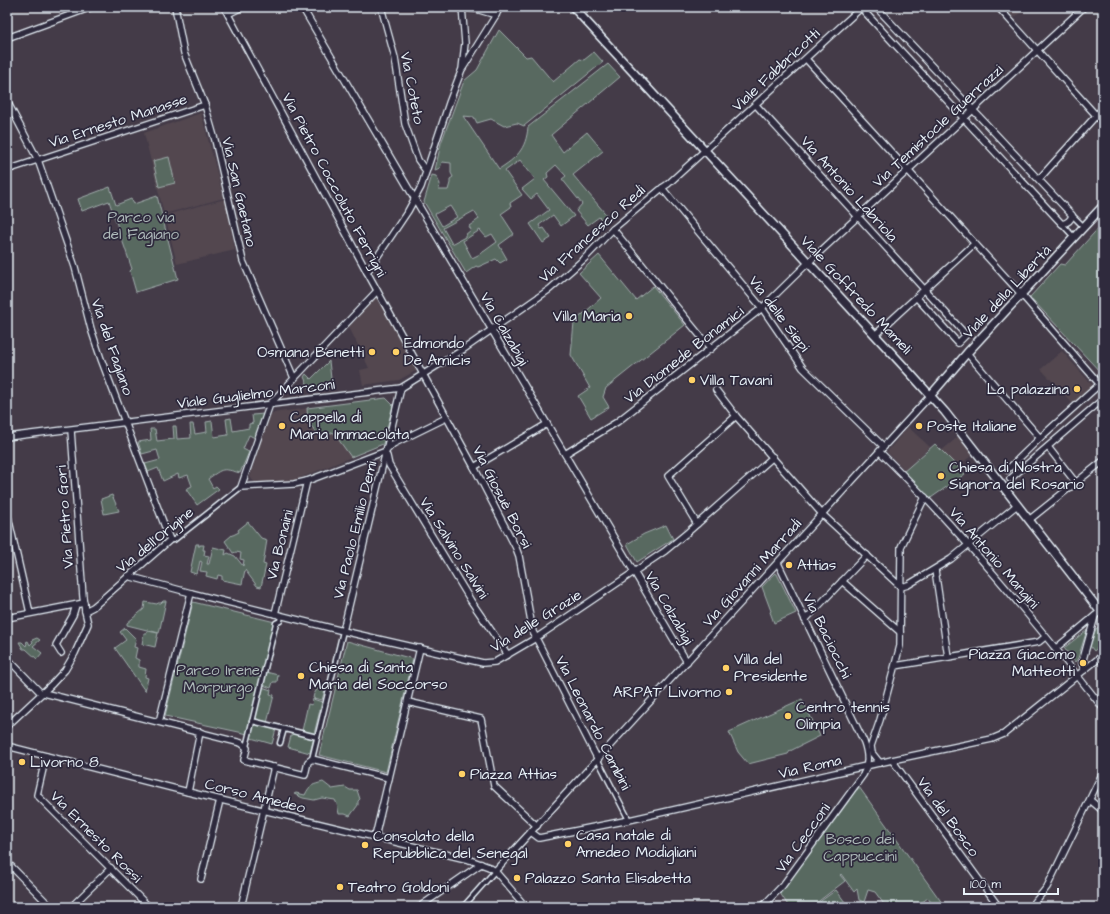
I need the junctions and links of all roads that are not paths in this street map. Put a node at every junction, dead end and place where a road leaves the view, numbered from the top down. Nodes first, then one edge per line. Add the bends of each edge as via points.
1 (92, 7) edge
2 (175, 7) edge
3 (224, 7) edge
4 (242, 7) edge
5 (302, 7) edge
6 (381, 7) edge
7 (462, 7) edge
8 (500, 7) edge
9 (504, 7) edge
10 (573, 7) edge
11 (862, 7) edge
12 (876, 7) edge
13 (998, 7) edge
14 (1084, 7) edge
15 (228, 14) junction
16 (868, 14) junction
17 (496, 15) junction
18 (7, 38) edge
19 (1037, 50) junction
20 (806, 59) junction
21 (462, 70) junction
22 (7, 101) edge
23 (205, 105) junction
24 (756, 105) junction
25 (1103, 108) edge
26 (973, 109) junction
27 (1097, 116) junction
28 (964, 118) junction
29 (1103, 123) edge
30 (705, 151) junction
31 (38, 160) junction
32 (7, 170) edge
33 (907, 170) junction
34 (426, 172) junction
35 (1040, 178) dead end
36 (662, 188) junction
37 (415, 200) junction
38 (1103, 206) edge
39 (1072, 215) junction
40 (858, 216) junction
41 (1062, 224) junction
42 (1084, 227) junction
43 (613, 229) junction
44 (1072, 235) dead end
45 (974, 244) junction
46 (808, 262) junction
47 (367, 272) junction
48 (925, 289) junction
49 (377, 291) junction
50 (1022, 295) junction
51 (916, 297) junction
52 (762, 308) junction
53 (491, 330) junction
54 (875, 335) junction
55 (711, 349) junction
56 (968, 353) junction
57 (423, 375) junction
58 (294, 378) junction
59 (1101, 386) edge
60 (401, 388) junction
61 (716, 390) dead end
62 (930, 396) junction
63 (1103, 399) edge
64 (270, 404) junction
65 (736, 416) junction
66 (446, 418) junction
67 (126, 423) junction
68 (547, 424) junction
69 (71, 430) junction
70 (7, 437) edge
71 (1040, 438) junction
72 (1048, 447) junction
73 (882, 450) junction
74 (386, 451) junction
75 (565, 454) junction
76 (773, 457) junction
77 (1103, 461) edge
78 (474, 467) junction
79 (1007, 470) dead end
80 (1010, 479) dead end
81 (307, 481) junction
82 (1076, 482) junction
83 (241, 487) junction
84 (925, 497) junction
85 (1017, 505) junction
86 (7, 512) edge
87 (822, 514) junction
88 (1029, 520) junction
89 (697, 524) junction
90 (170, 540) junction
91 (968, 544) junction
92 (867, 555) junction
93 (778, 563) junction
94 (935, 570) junction
95 (634, 571) junction
96 (128, 576) junction
97 (842, 581) junction
98 (902, 587) junction
99 (188, 592) junction
100 (84, 603) junction
101 (76, 605) junction
102 (84, 611) junction
103 (30, 613) junction
104 (1100, 613) edge
105 (275, 614) junction
106 (282, 616) junction
107 (7, 618) edge
108 (805, 620) junction
109 (343, 631) junction
110 (900, 632) junction
111 (1045, 637) junction
112 (536, 638) junction
113 (420, 648) junction
114 (1055, 648) junction
115 (61, 653) dead end
116 (508, 655) junction
117 (1103, 655) edge
118 (948, 657) junction
119 (7, 658) edge
120 (687, 662) junction
121 (895, 666) junction
122 (1084, 670) junction
123 (1076, 675) junction
124 (43, 693) junction
125 (408, 702) junction
126 (1100, 703) edge
127 (1103, 708) edge
128 (252, 720) junction
129 (159, 722) junction
130 (7, 726) edge
131 (284, 729) junction
132 (200, 732) junction
133 (317, 736) junction
134 (874, 739) junction
135 (864, 742) junction
136 (280, 743) dead end
137 (7, 746) edge
138 (246, 747) junction
139 (46, 756) junction
140 (312, 759) junction
141 (598, 760) junction
142 (892, 760) junction
143 (880, 763) junction
144 (867, 766) junction
145 (274, 767) junction
146 (850, 770) junction
147 (1103, 772) edge
148 (389, 778) junction
149 (860, 780) junction
150 (188, 792) junction
151 (220, 800) junction
152 (1090, 800) junction
153 (264, 810) junction
154 (1103, 811) edge
155 (629, 820) junction
156 (537, 826) junction
157 (532, 832) junction
158 (375, 837) junction
159 (7, 862) edge
160 (481, 864) junction
161 (111, 868) junction
162 (495, 871) junction
163 (201, 879) dead end
164 (51, 907) edge
165 (71, 907) edge
166 (149, 907) edge
167 (241, 907) edge
168 (419, 907) edge
169 (463, 907) edge
170 (526, 907) edge
171 (762, 907) edge
172 (999, 907) edge
173 (1031, 907) edge

1 - 18 street
2 - 23 street, Via San Gaetano via 184,53
3 - 15 street, Via Pietro Coccoluto Ferrigni
4 - 15 street
5 - 37 street, Via Calzabigi
6 - 34 street, Via Coteto via 395,58 405,124 418,160
7 - 17 street
7 - 21 street via 465,43
8 - 17 street
9 - 17 street
10 - 30 street, Viale Goffredo Mameli
11 - 16 street
11 - 20 street, Viale Fabbricotti
12 - 16 street
12 - 26 street
13 - 19 street
14 - 19 street, Via Temistocle Guerrazzi
15 - 47 street, Via Pietro Coccoluto Ferrigni
16 - 28 street
17 - 21 street
19 - 26 street, Via Temistocle Guerrazzi
19 - 27 street
20 - 24 street, Viale Fabbricotti
20 - 33 street
21 - 34 street
22 - 31 street, Via del Fagiano
23 - 31 street, Via Ernesto Manasse
23 - 58 street, Via San Gaetano via 243,261
24 - 30 street, Viale Fabbricotti
24 - 40 street, Via Antonio Labriola
25 - 27 street
26 - 28 street, Via Temistocle Guerrazzi
26 - 39 street
27 - 29 street
27 - 35 street
28 - 33 street, Via Temistocle Guerrazzi
28 - 41 street
30 - 36 street, Via Francesco Redi
30 - 46 street, Viale Goffredo Mameli
31 - 32 street
31 - 67 street, Via del Fagiano via 74,267 91,329
33 - 40 street, Via Temistocle Guerrazzi
33 - 45 street
34 - 37 street
36 - 43 street, Via Francesco Redi
36 - 52 street, Via delle Siepi
37 - 47 street
37 - 53 street, Via Calzabigi
38 - 42 street, Viale della Libertà
39 - 41 street via 1067,223
39 - 42 street
40 - 46 street, Via Temistocle Guerrazzi
40 - 48 street, Via Antonio Labriola
41 - 44 street
42 - 50 street, Viale della Libertà
43 - 53 street, Via Francesco Redi via 550,290
43 - 55 street
45 - 48 street
45 - 50 street
46 - 52 street, Via Diomede Bonamici
46 - 54 street, Viale Goffredo Mameli
47 - 49 street, Via Pietro Coccoluto Ferrigni
48 - 51 street
48 - 51 street, Via Antonio Labriola via 966,335 958,342
49 - 57 street, Via Pietro Coccoluto Ferrigni
49 - 58 street
50 - 56 street, Viale della Libertà
50 - 59 street
51 - 54 street
52 - 55 street, Via Diomede Bonamici
52 - 73 street, Via delle Siepi via 808,373
53 - 57 street, Viale Guglielmo Marconi
53 - 68 street, Via Calzabigi
54 - 62 street, Viale Goffredo Mameli
55 - 75 street, Via Diomede Bonamici via 611,427
56 - 62 street, Viale della Libertà
56 - 71 street
57 - 60 street, Viale Guglielmo Marconi
57 - 66 street, Via Giosuè Borsi
58 - 64 street
59 - 71 street
60 - 64 street, Viale Guglielmo Marconi
60 - 74 street, Via Paolo Emilio Demi
61 - 65 street
62 - 73 street, Via Giovanni Marradi
62 - 85 street, Viale Goffredo Mameli
63 - 72 street
64 - 67 street, Viale Guglielmo Marconi
64 - 83 street
65 - 76 street
65 - 89 street via 668,476
66 - 74 street via 393,444
66 - 78 street, Via Giosuè Borsi
67 - 69 street, Viale Guglielmo Marconi
67 - 90 street, Via del Fagiano
68 - 75 street, Via Calzabigi
68 - 78 street
69 - 70 street, Viale Guglielmo Marconi
69 - 100 street, Via Pietro Gori
71 - 79 street
72 - 80 street
72 - 82 street
73 - 84 street, Via Antonio Mangini
73 - 87 street, Via Giovanni Marradi
74 - 81 street
74 - 109 street, Via Paolo Emilio Demi
74 - 116 street, Via Salvino Salvini via 389,465 428,532
75 - 95 street, Via Calzabigi
76 - 87 street
76 - 89 street, Via delle Grazie
77 - 82 street
78 - 112 street, Via Giosuè Borsi via 519,556
81 - 83 street
81 - 105 street, Via Bonaini
82 - 88 street
83 - 90 street, Via dell'Origine via 174,540
84 - 91 street, Via Antonio Mangini
84 - 98 street via 901,547
85 - 88 street, Viale Goffredo Mameli
85 - 91 street
86 - 103 street
87 - 92 street
87 - 93 street, Via Giovanni Marradi
88 - 104 street, Viale Goffredo Mameli
89 - 95 street, Via delle Grazie via 665,551
90 - 96 street, Via dell'Origine
91 - 94 street
91 - 111 street, Via Antonio Mangini
92 - 97 street
92 - 98 street
93 - 108 street, Via Baciocchi
93 - 120 street, Via Giovanni Marradi
94 - 98 street
94 - 118 street
95 - 112 street, Via delle Grazie
95 - 120 street, Via Calzabigi
96 - 99 street, Via delle Grazie
96 - 102 street, Via dell'Origine via 93,607
97 - 108 street
97 - 110 street
98 - 110 street
99 - 105 street, Via delle Grazie
99 - 129 street
100 - 101 street
100 - 102 street
101 - 103 street
101 - 115 street via 56,645
102 - 124 street via 88,624 75,653 65,670
103 - 107 street
104 - 114 street
104 - 122 street via 1082,663
105 - 106 street, Via delle Grazie
106 - 109 street, Via delle Grazie
106 - 128 street via 276,623
108 - 135 street, Via Baciocchi
109 - 113 street, Via delle Grazie
109 - 133 street
110 - 121 street via 900,646
111 - 114 street, Via Antonio Mangini
111 - 118 street via 1039,642
112 - 116 street, Via delle Grazie
112 - 141 street, Via Leonardo Cambini
113 - 116 street, Via delle Grazie via 483,663 495,662
113 - 125 street
114 - 123 street
117 - 122 street
118 - 121 street
119 - 124 street
120 - 141 street, Via Giovanni Marradi
121 - 134 street
122 - 123 street
123 - 126 street
123 - 142 street, Via Roma via 1000,736
124 - 129 street
124 - 130 street
125 - 148 street
125 - 156 street via 481,718 494,786
126 - 127 street
128 - 131 street
128 - 138 street
129 - 132 street
131 - 133 street
131 - 136 street
132 - 138 street via 241,742
132 - 150 street
133 - 140 street
134 - 135 street
134 - 143 street via 872,752
135 - 144 street, Via Baciocchi via 868,756
137 - 139 street, Corso Amedeo
138 - 145 street via 244,760
139 - 150 street, Corso Amedeo
139 - 161 street, Via Ernesto Rossi via 37,795
140 - 145 street via 308,762 305,775
140 - 148 street
141 - 155 street, Via Leonardo Cambini
141 - 156 street, Via Giovanni Marradi
142 - 143 street, Via Roma
142 - 172 street, Via del Bosco
143 - 144 street, Via Roma
144 - 146 street, Via Roma
144 - 149 street, Via Cecconi
145 - 153 street
146 - 149 street
146 - 155 street, Via Roma
147 - 152 street
148 - 158 street
149 - 171 street, Via Cecconi via 783,886
150 - 151 street, Corso Amedeo
151 - 153 street, Corso Amedeo
151 - 163 street
152 - 154 street
152 - 173 street via 1046,887
153 - 158 street, Corso Amedeo
153 - 167 street
155 - 157 street, Via Roma via 539,838
156 - 157 street, Via Giovanni Marradi
157 - 162 street, Via Giovanni Marradi
158 - 160 street, Corso Amedeo
159 - 164 street
160 - 162 street, Corso Amedeo
160 - 168 street
161 - 165 street
161 - 166 street, Via Ernesto Rossi
162 - 169 street
162 - 170 street

